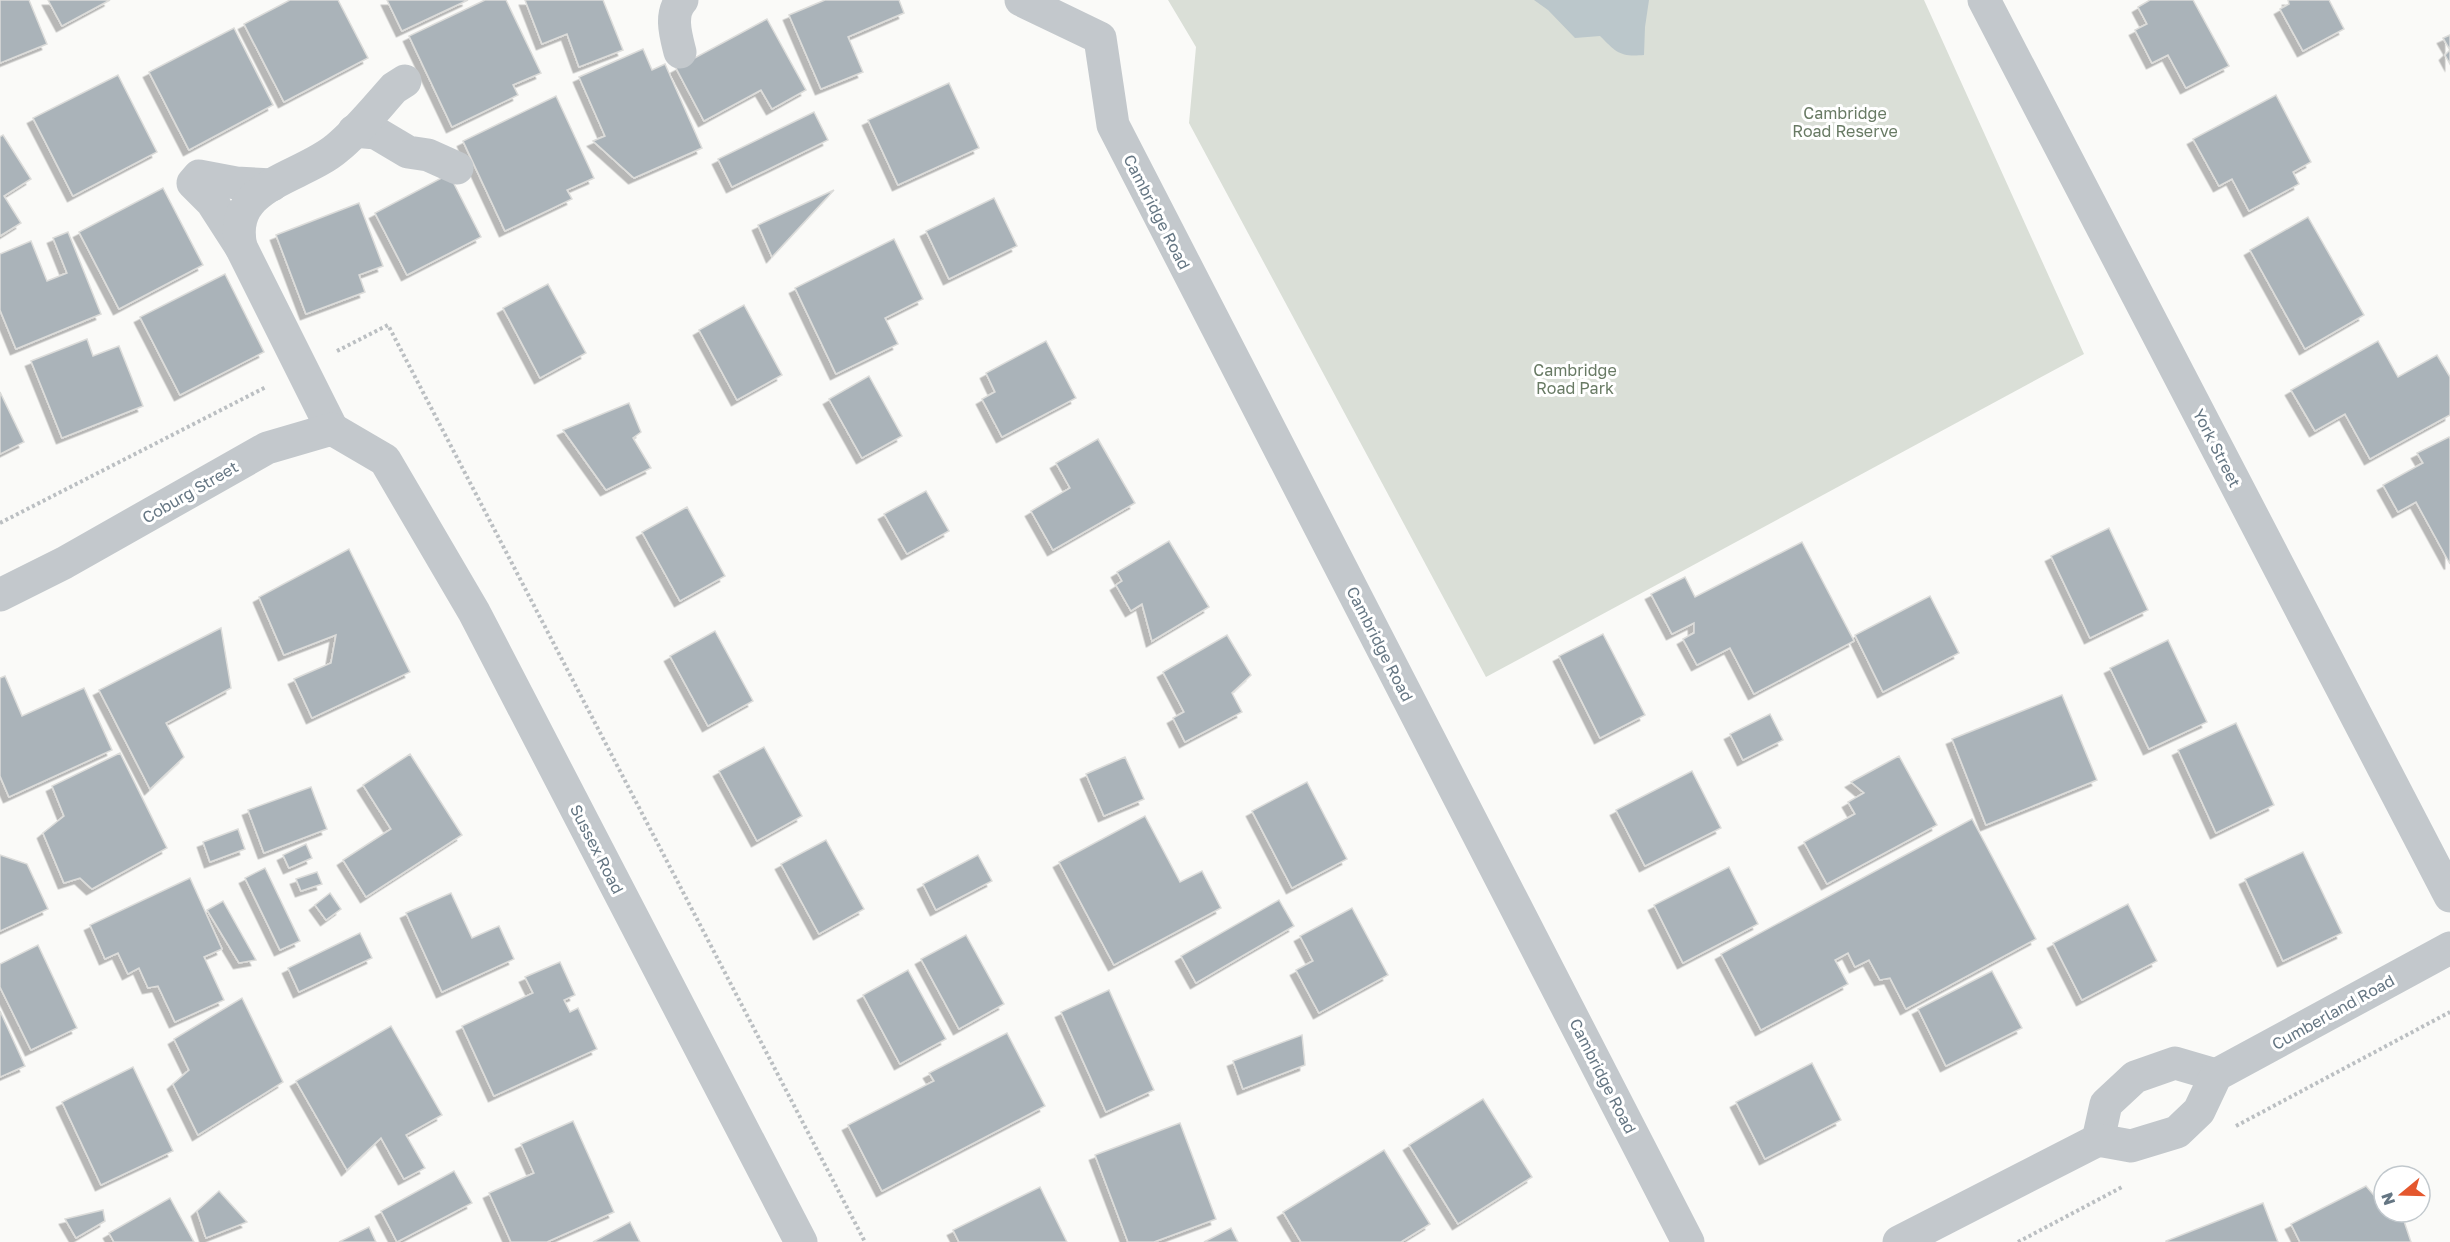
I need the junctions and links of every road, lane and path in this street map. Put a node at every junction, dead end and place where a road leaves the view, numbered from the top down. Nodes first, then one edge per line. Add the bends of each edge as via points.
1 (682, 0) edge
2 (1021, 0) edge
3 (1984, 0) edge
4 (680, 52) dead end
5 (405, 81) dead end
6 (354, 131) junction
7 (457, 168) dead end
8 (272, 185) junction
9 (241, 246) junction
10 (332, 429) junction
11 (0, 595) edge
12 (2450, 896) edge
13 (2450, 948) edge
14 (2216, 1075) junction
15 (2098, 1140) junction
16 (801, 1242) edge
17 (1688, 1242) edge
18 (1899, 1242) edge

1 - 4 street via 678,3 674,29
2 - 17 street, Cambridge Road via 1100,38 1113,125
3 - 12 street, York Street
5 - 6 street
6 - 7 street via 376,133 408,152 428,155
6 - 8 street via 337,149
8 - 9 street via 253,197 243,211 238,233
8 - 9 street via 199,176 193,183 212,202
9 - 10 street
10 - 11 street, Coburg Street via 267,448
10 - 16 street, Sussex Road via 385,460 474,612
13 - 14 street, Cumberland Road
14 - 15 street via 2199,1111 2177,1132 2131,1146
14 - 15 street via 2175,1063 2135,1077 2106,1104
15 - 18 street

